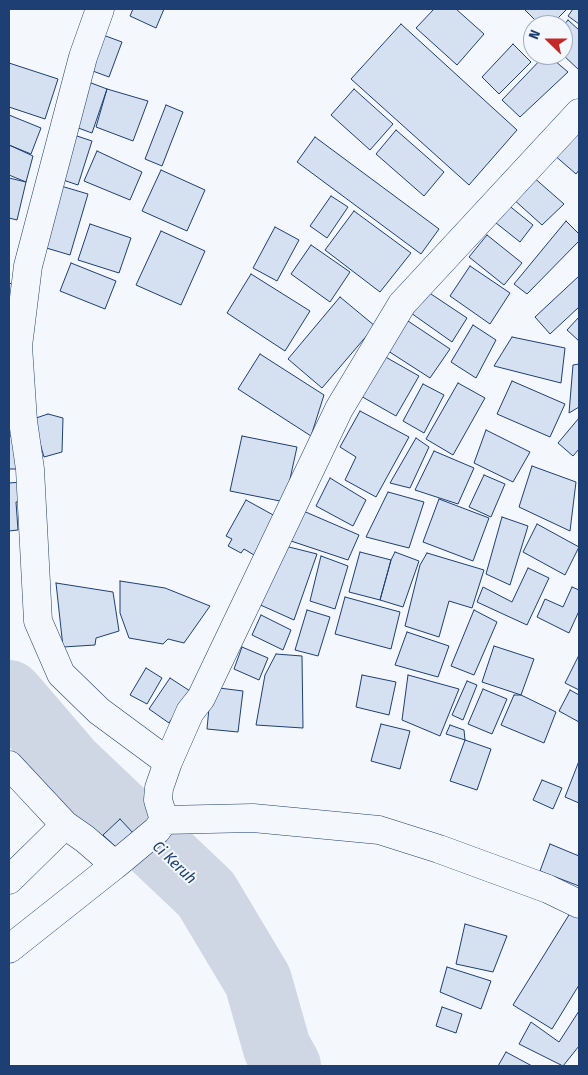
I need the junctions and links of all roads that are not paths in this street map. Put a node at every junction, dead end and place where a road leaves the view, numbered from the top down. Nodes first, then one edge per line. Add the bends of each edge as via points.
1 (100, 9) edge
2 (579, 113) edge
3 (168, 762) junction
4 (9, 765) edge
5 (65, 825) junction
6 (161, 825) junction
7 (118, 862) junction
8 (9, 880) edge
9 (579, 904) edge
10 (9, 950) edge

1 - 3 street via 83,57 28,266 18,346 30,469 38,621 61,674 99,710
2 - 3 street via 402,304 339,409
3 - 6 street via 159,788
4 - 5 street
5 - 7 street
5 - 8 street
6 - 7 street
6 - 9 street via 253,818 379,830 548,889
7 - 10 street

